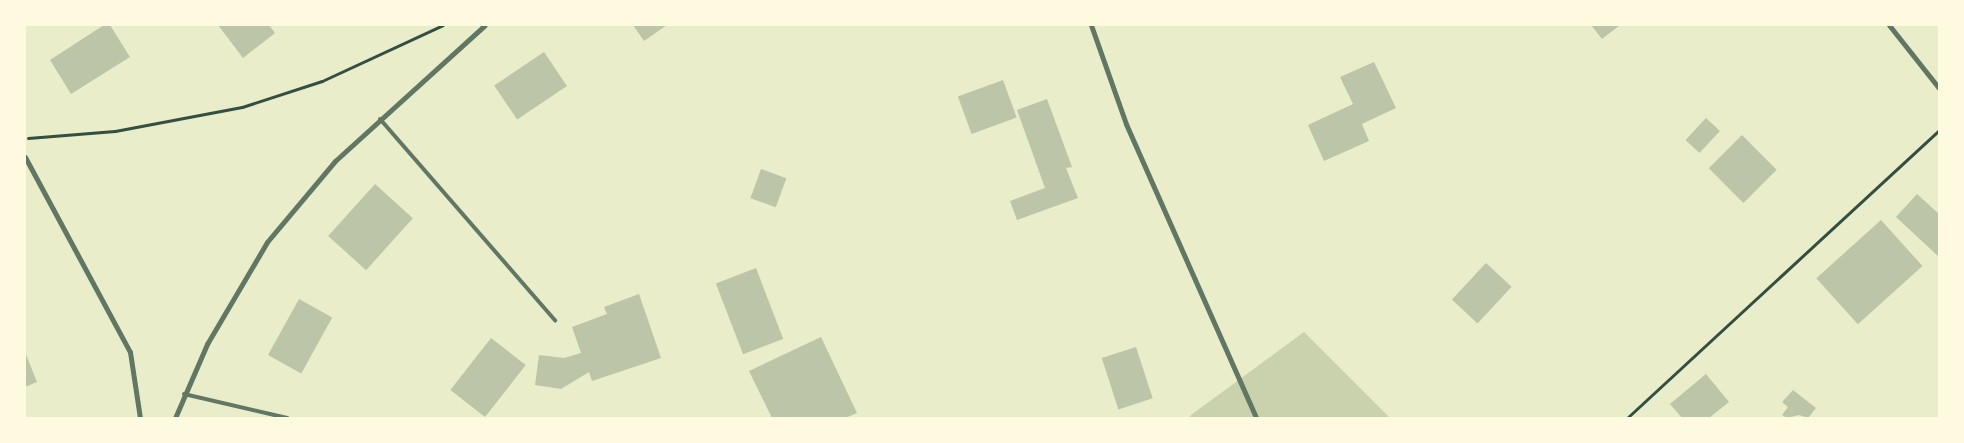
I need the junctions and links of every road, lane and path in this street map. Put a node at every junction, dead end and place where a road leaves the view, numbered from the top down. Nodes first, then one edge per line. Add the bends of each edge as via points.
1 (443, 25) edge
2 (485, 25) edge
3 (1092, 25) edge
4 (1889, 25) edge
5 (1939, 88) edge
6 (380, 119) junction
7 (1939, 130) edge
8 (25, 138) edge
9 (25, 157) edge
10 (555, 320) dead end
11 (184, 394) junction
12 (140, 418) edge
13 (175, 418) edge
14 (287, 418) edge
15 (1256, 418) edge
16 (1628, 418) edge

1 - 8 path via 322,81 242,107 115,131
2 - 6 street
3 - 15 street via 1126,124
4 - 5 street
6 - 10 lane
6 - 11 street via 335,160 267,242 207,344
7 - 16 path
9 - 12 street via 130,352
11 - 13 street
11 - 14 lane

